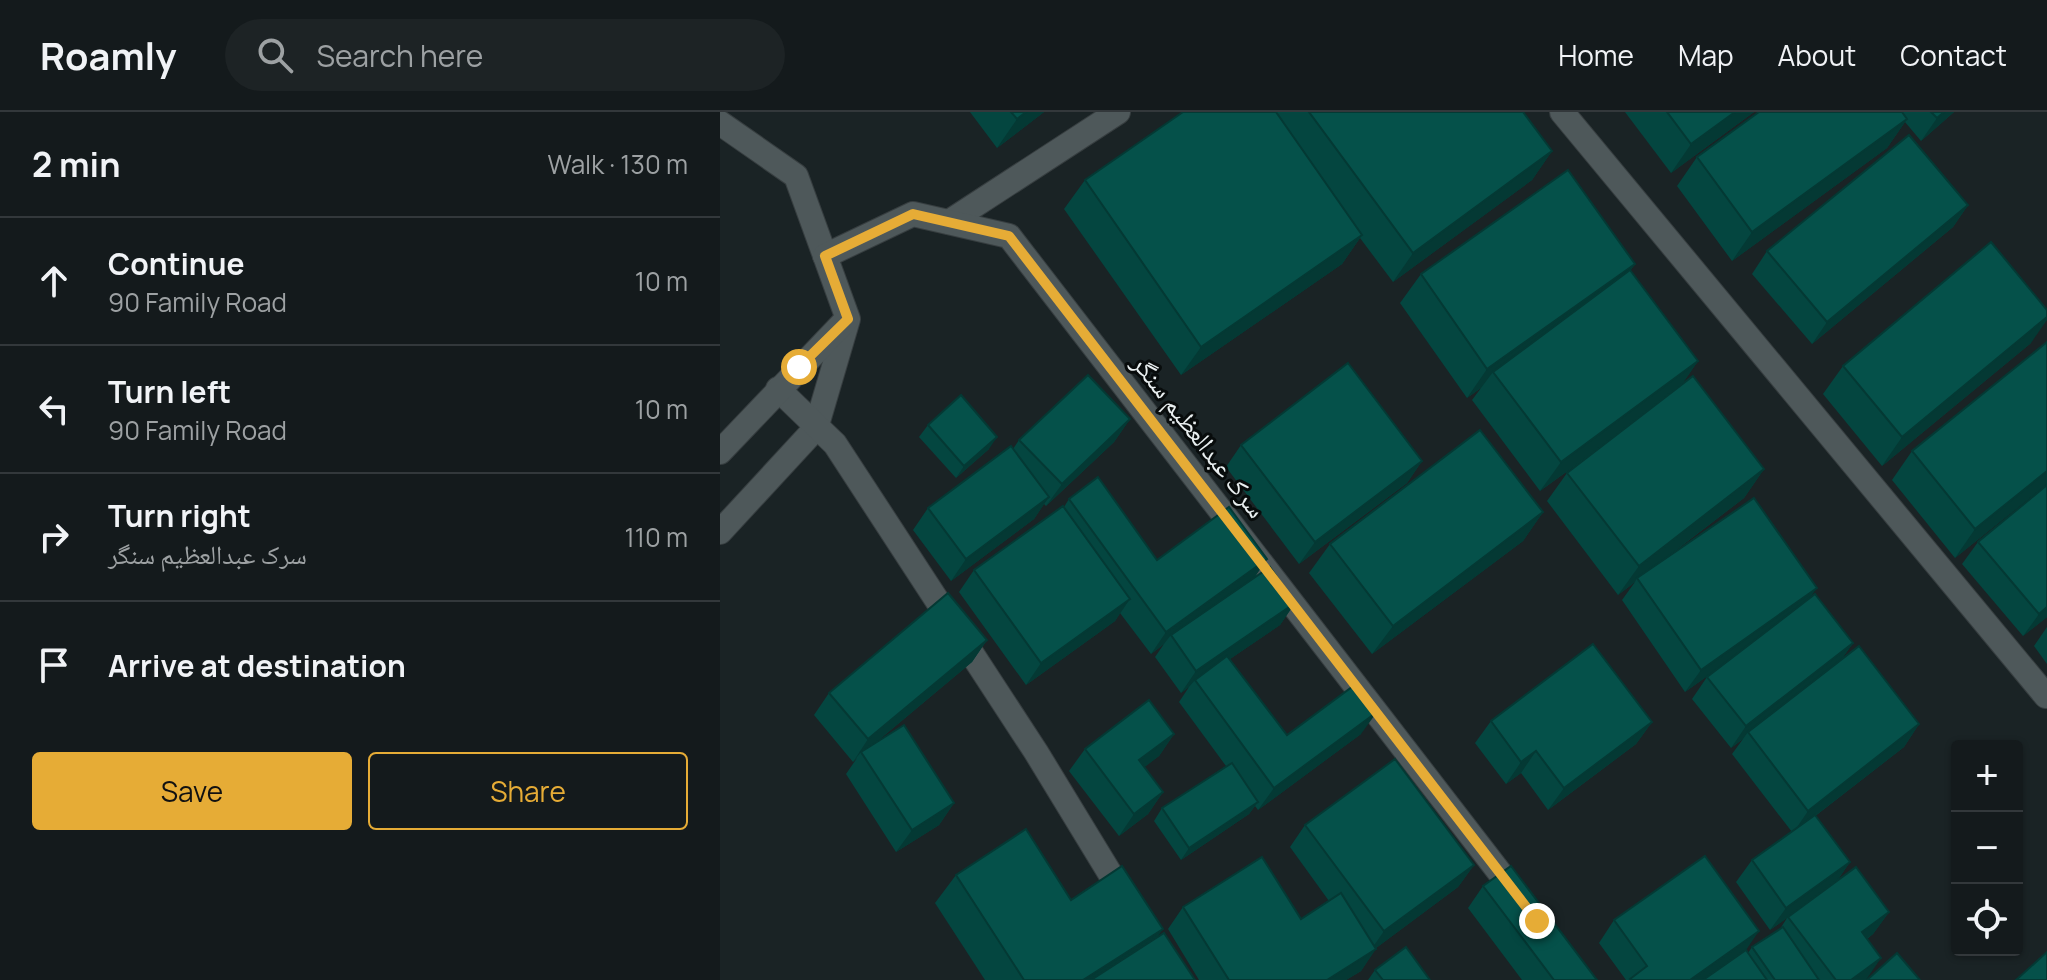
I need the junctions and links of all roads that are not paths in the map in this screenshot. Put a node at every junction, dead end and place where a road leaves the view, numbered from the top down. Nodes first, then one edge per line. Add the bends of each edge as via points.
1 (1118, 112) edge
2 (1562, 112) edge
3 (720, 123) edge
4 (949, 222) junction
5 (825, 256) junction
6 (848, 319) junction
7 (778, 389) junction
8 (816, 428) junction
9 (720, 452) edge
10 (720, 532) edge
11 (2046, 696) edge
12 (1537, 921) edge
13 (1142, 926) edge

1 - 4 street
2 - 11 street
3 - 5 street via 796,176
4 - 5 street, سرک عبدالعظیم سنگر via 913,214
4 - 12 street, سرک عبدالعظیم سنگر via 1009,236
5 - 6 street
6 - 7 street
6 - 8 street
7 - 8 street
7 - 9 street
8 - 10 street
8 - 13 street via 835,444 1036,752

